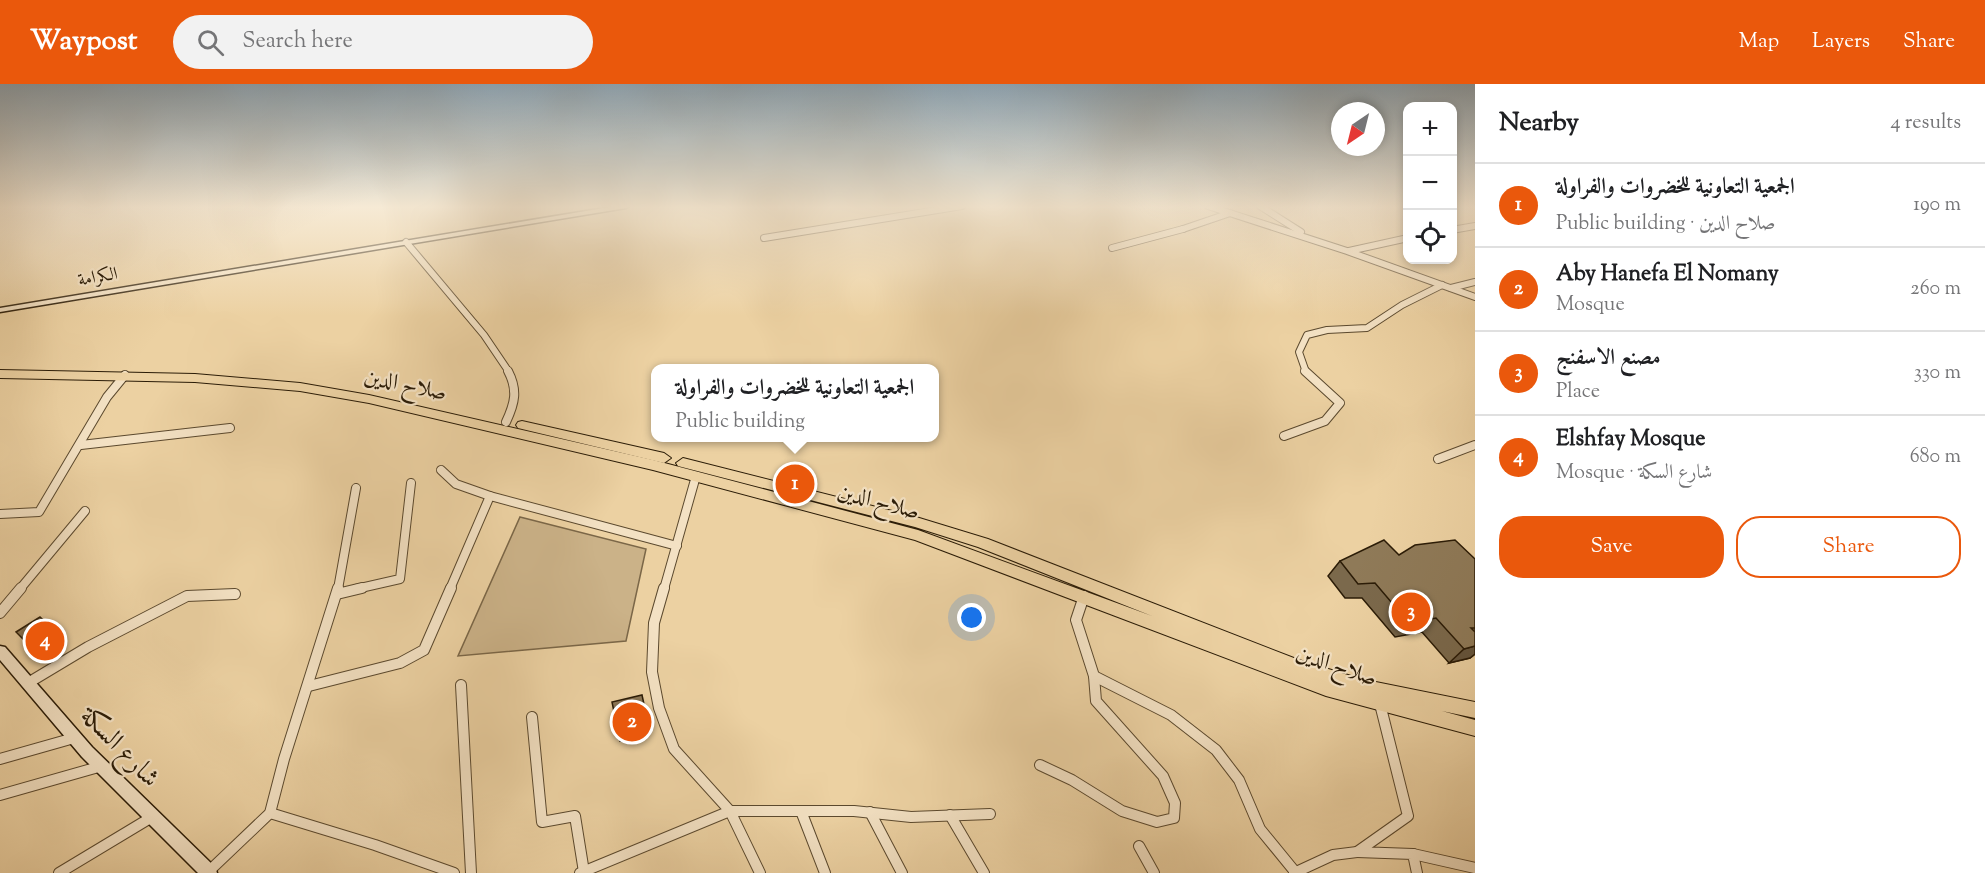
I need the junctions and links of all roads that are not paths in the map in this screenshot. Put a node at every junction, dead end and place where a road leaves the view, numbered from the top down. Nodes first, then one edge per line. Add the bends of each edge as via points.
1 (401, 243) edge
2 (407, 243) edge
3 (1131, 243) edge
4 (1324, 243) edge
5 (1385, 243) edge
6 (1112, 248) dead end
7 (1347, 251) junction
8 (1475, 282) edge
9 (1442, 285) junction
10 (1450, 288) junction
11 (1475, 297) edge
12 (0, 310) edge
13 (0, 366) edge
14 (0, 374) edge
15 (125, 375) junction
16 (506, 422) junction
17 (230, 428) dead end
18 (1284, 436) dead end
19 (81, 445) junction
20 (1475, 445) edge
21 (1438, 459) dead end
22 (441, 470) dead end
23 (696, 476) junction
24 (411, 483) dead end
25 (356, 488) dead end
26 (490, 496) junction
27 (85, 511) dead end
28 (0, 514) edge
29 (677, 546) junction
30 (235, 594) dead end
31 (337, 594) junction
32 (1084, 596) junction
33 (0, 613) edge
34 (2, 655) edge
35 (1094, 676) junction
36 (28, 683) junction
37 (461, 685) dead end
38 (309, 686) junction
39 (1380, 704) junction
40 (1475, 710) edge
41 (532, 717) dead end
42 (1475, 728) edge
43 (74, 738) junction
44 (0, 759) edge
45 (1040, 765) dead end
46 (102, 766) junction
47 (0, 795) edge
48 (730, 811) junction
49 (801, 811) junction
50 (870, 812) junction
51 (270, 813) junction
52 (990, 814) dead end
53 (950, 815) junction
54 (152, 817) junction
55 (1139, 846) dead end
56 (1357, 852) junction
57 (1413, 854) junction
58 (1475, 868) edge
59 (1308, 871) edge
60 (208, 872) edge
61 (582, 872) edge
62 (59, 873) edge
63 (454, 873) edge
64 (471, 873) edge
65 (759, 873) edge
66 (825, 873) edge
67 (902, 873) edge
68 (984, 873) edge
69 (1154, 873) edge
70 (1295, 873) edge
71 (1417, 873) edge

1 - 12 main road, الكرامة
2 - 16 street via 483,334 511,375 516,401
3 - 6 street
4 - 7 street
5 - 7 street
7 - 9 street
8 - 10 street
9 - 10 street
9 - 18 street via 1366,328 1307,335 1299,352 1305,371 1340,403 1325,421
10 - 11 street
13 - 16 highway, صلاح الدين via 280,379 362,390
14 - 15 highway, صلاح الدين
15 - 19 street via 107,397
15 - 23 highway, صلاح الدين via 236,381 369,399
16 - 40 highway, صلاح الدين via 916,522 983,543 1360,687
17 - 19 street
19 - 28 street via 39,512
20 - 21 street
22 - 26 street via 447,480
23 - 29 street
23 - 32 highway, صلاح الدين via 918,535
24 - 31 street via 400,579
25 - 31 street
26 - 29 street
26 - 38 street via 424,650 400,663
27 - 33 street
29 - 48 street via 654,622 652,672 658,708 674,749
30 - 36 street via 187,596
31 - 38 street
32 - 35 street via 1076,620
32 - 39 highway, صلاح الدين via 1326,688
34 - 36 main road, شارع السكة
35 - 45 street via 1096,701 1163,776 1176,803 1174,818 1157,822 1122,811
35 - 70 street via 1171,715 1216,750 1239,780 1260,830
36 - 43 main road, شارع السكة
37 - 64 street
38 - 51 street
39 - 42 highway, صلاح الدين
39 - 56 street via 1408,816
41 - 61 street via 542,822 575,816
43 - 44 street
43 - 46 main road, شارع السكة
46 - 47 street
46 - 54 main road, شارع السكة
48 - 49 street
48 - 61 street
48 - 65 street
49 - 50 street
49 - 66 street
50 - 53 street via 911,817
50 - 67 street
51 - 60 street
51 - 63 street
52 - 53 street
53 - 68 street
54 - 60 main road, شارع السكة
54 - 62 street
55 - 69 street
56 - 57 street
56 - 59 street via 1333,855
57 - 58 street
57 - 71 street
59 - 70 street

